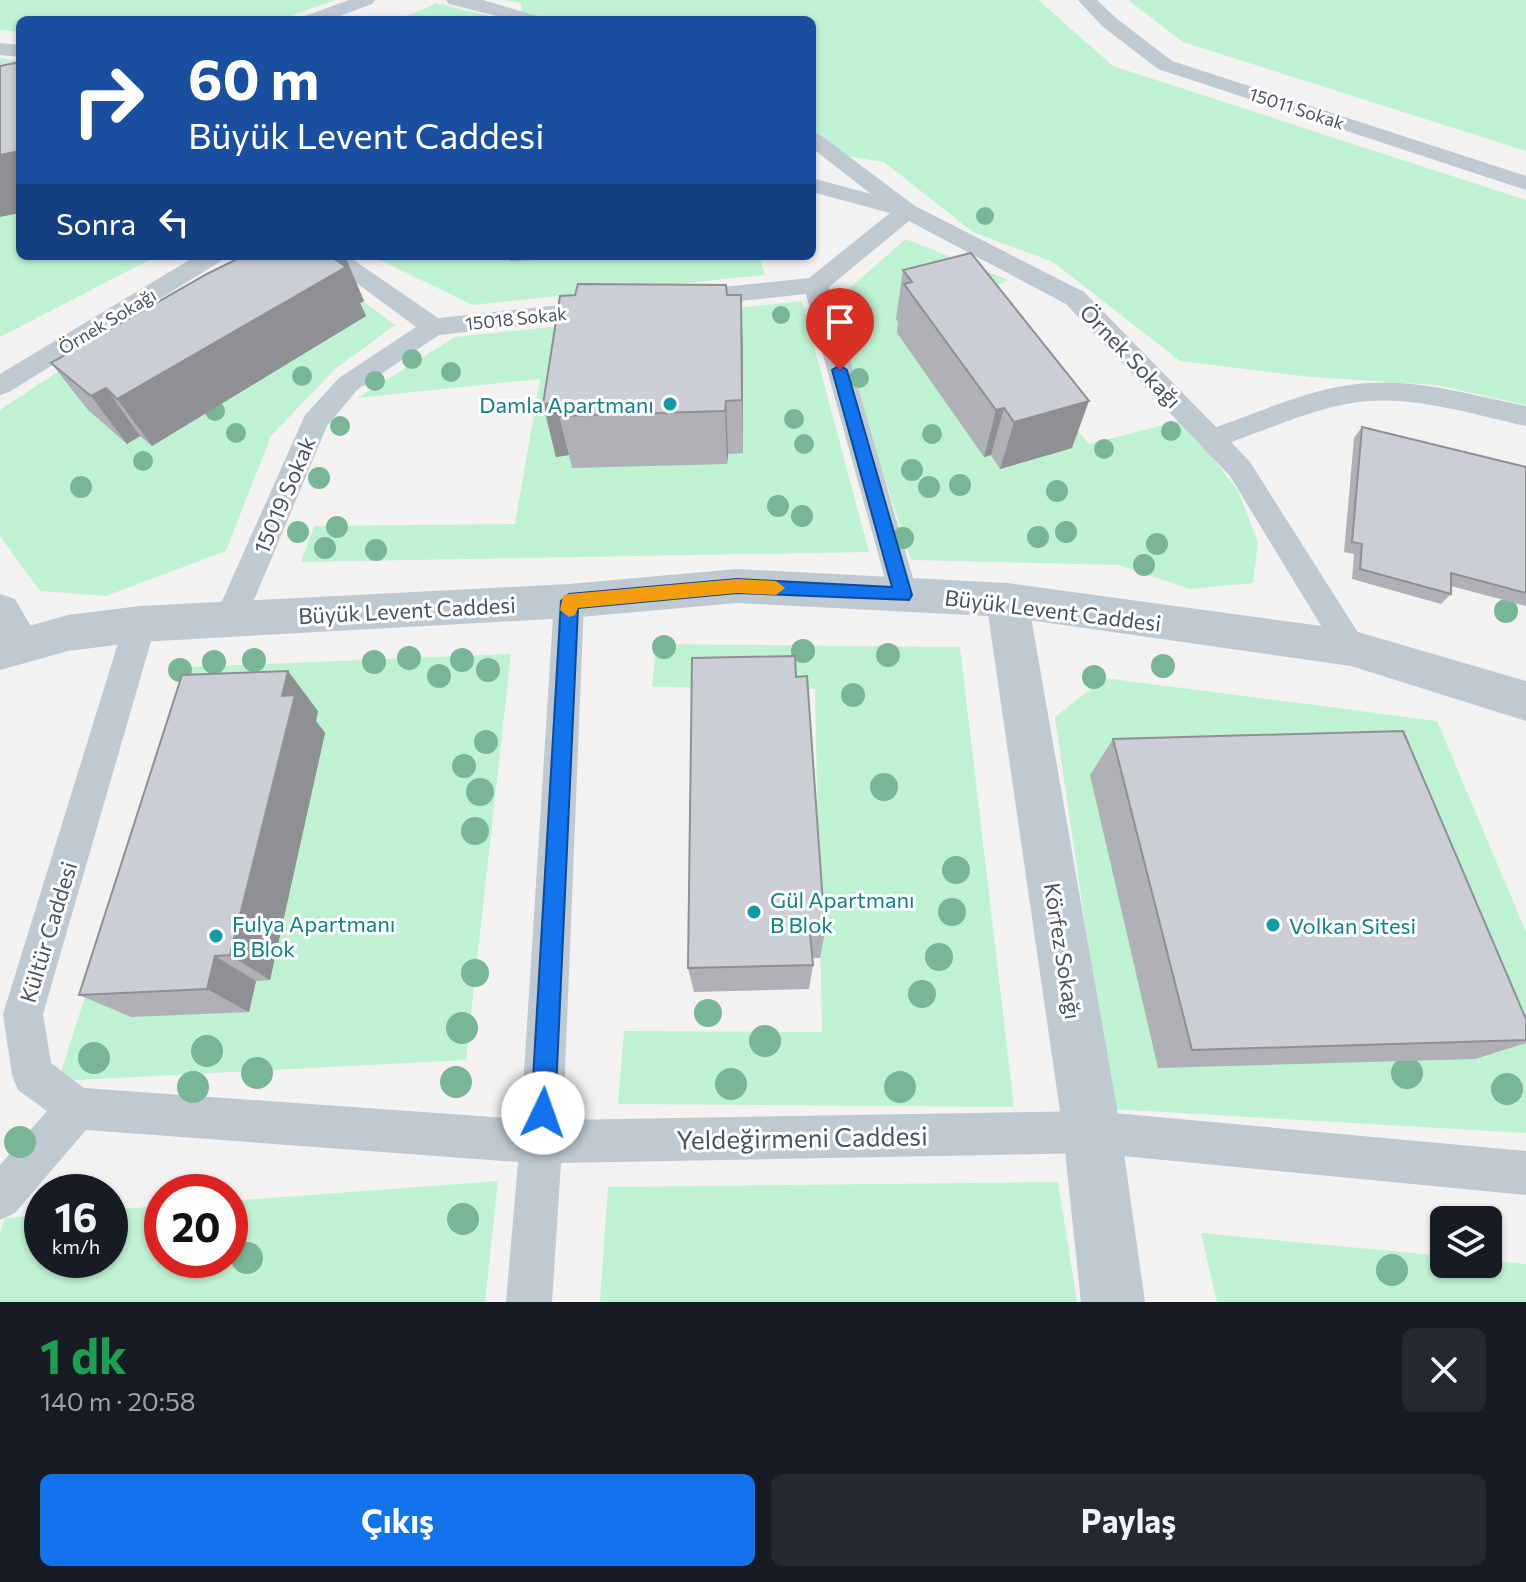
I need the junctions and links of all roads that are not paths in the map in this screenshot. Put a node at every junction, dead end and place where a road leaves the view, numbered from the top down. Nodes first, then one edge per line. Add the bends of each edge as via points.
1 (366, 0) edge
2 (455, 0) edge
3 (1087, 0) edge
4 (323, 16) edge
5 (518, 16) edge
6 (816, 141) edge
7 (1526, 183) edge
8 (816, 186) edge
9 (907, 211) junction
10 (206, 260) edge
11 (338, 260) edge
12 (816, 285) junction
13 (663, 302) edge
14 (617, 307) edge
15 (433, 327) junction
16 (0, 386) edge
17 (1526, 416) edge
18 (1211, 439) junction
19 (903, 595) junction
20 (1007, 600) junction
21 (569, 601) junction
22 (230, 619) junction
23 (140, 624) junction
24 (6, 635) edge
25 (1351, 648) junction
26 (1526, 701) edge
27 (77, 1108) junction
28 (1092, 1132) junction
29 (541, 1142) junction
30 (1526, 1173) edge
31 (0, 1198) edge
32 (529, 1302) edge
33 (1113, 1302) edge

1 - 4 lane
2 - 5 lane
3 - 7 lane, 15011 Sokak via 1165,65
6 - 9 lane
8 - 9 lane, Örnek Sokağı
9 - 12 lane
9 - 18 lane, Örnek Sokağı via 1075,298
10 - 16 lane, Örnek Sokağı
11 - 15 lane, 15018 Sokak
12 - 13 lane
12 - 19 lane
14 - 15 lane, 15018 Sokak
15 - 22 lane, 15019 Sokak via 348,384 315,422
17 - 18 lane via 1438,398 1367,392
18 - 25 lane, Örnek Sokağı via 1240,469
19 - 20 street, Büyük Levent Caddesi
19 - 21 street, Büyük Levent Caddesi via 737,586
20 - 25 street, Büyük Levent Caddesi
20 - 28 street, Körfez Sokağı
21 - 22 street, Büyük Levent Caddesi
21 - 29 lane
22 - 23 street, Büyük Levent Caddesi
23 - 24 street, Büyük Levent Caddesi
23 - 27 lane, Kültür Caddesi via 23,1014 33,1075
25 - 26 street, Büyük Levent Caddesi
27 - 29 lane, Yeldeğirmeni Caddesi
27 - 31 lane
28 - 29 lane, Yeldeğirmeni Caddesi
28 - 30 lane, Yeldeğirmeni Caddesi
28 - 33 street, Körfez Sokağı
29 - 32 lane

